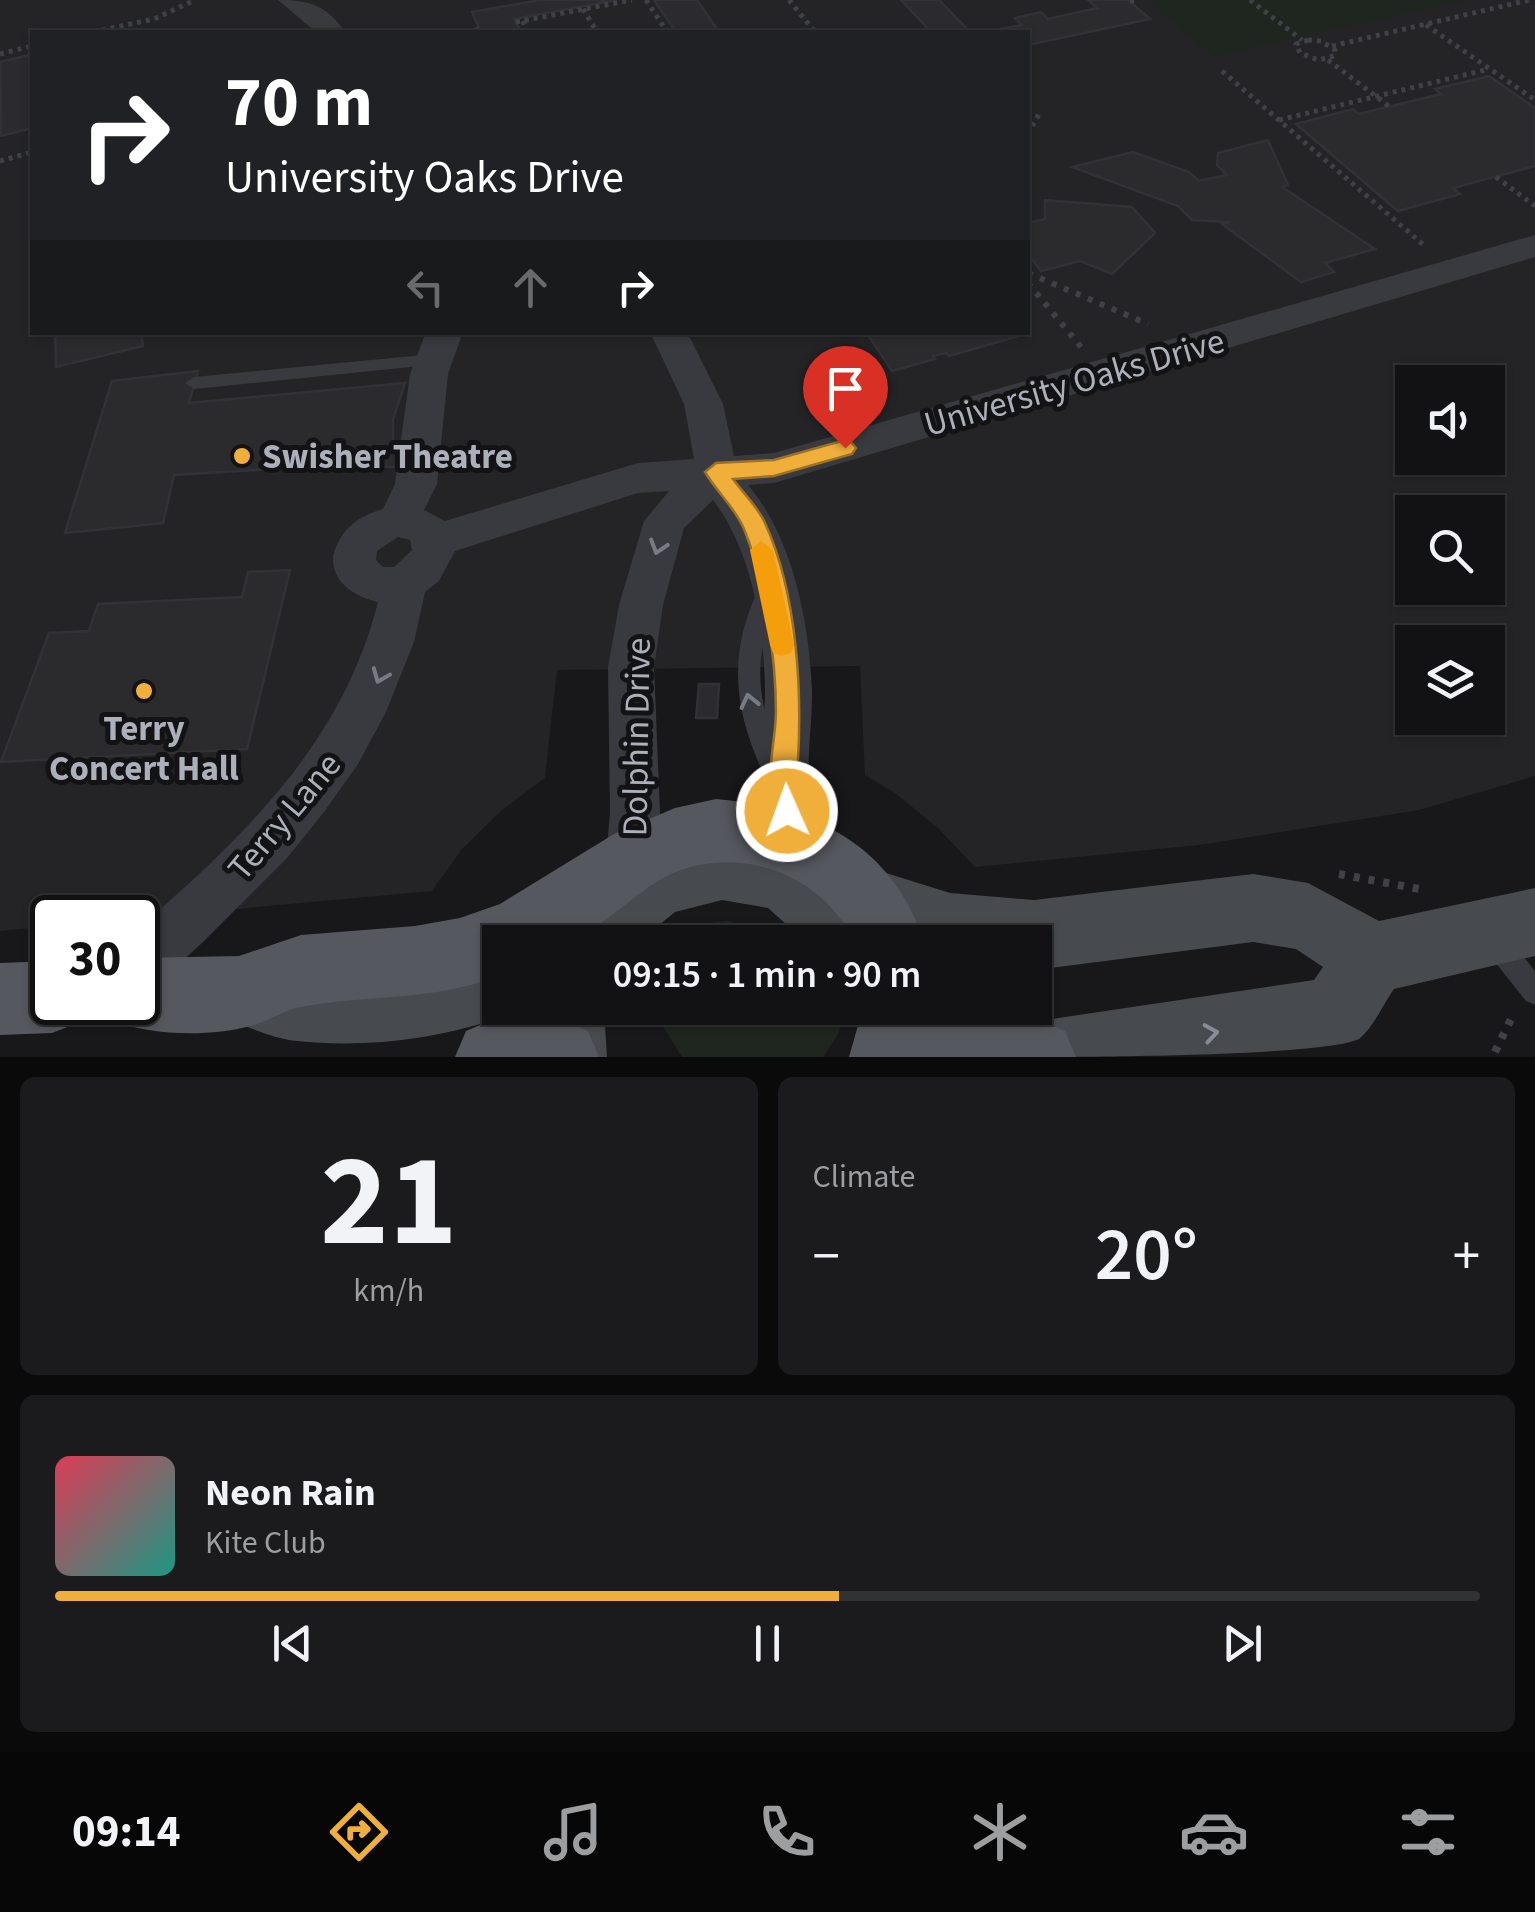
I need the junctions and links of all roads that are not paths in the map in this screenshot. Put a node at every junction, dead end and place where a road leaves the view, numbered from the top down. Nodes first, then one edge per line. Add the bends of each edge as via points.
1 (292, 0) edge
2 (328, 30) edge
3 (1535, 246) edge
4 (670, 335) edge
5 (439, 346) edge
6 (194, 383) dead end
7 (716, 472) junction
8 (417, 531) junction
9 (405, 582) junction
10 (812, 854) junction
11 (1315, 894) junction
12 (607, 915) edge
13 (1487, 916) edge
14 (856, 925) edge
15 (867, 925) edge
16 (899, 925) edge
17 (937, 925) edge
18 (1052, 933) edge
19 (160, 945) edge
20 (1374, 958) junction
21 (1052, 968) edge
22 (482, 989) edge
23 (249, 991) junction
24 (1535, 992) edge
25 (160, 993) edge
26 (30, 998) edge
27 (0, 999) edge
28 (569, 1025) edge
29 (894, 1025) edge
30 (492, 1057) edge
31 (562, 1057) edge
32 (570, 1057) edge
33 (886, 1057) edge
34 (932, 1057) edge
35 (1042, 1057) edge

1 - 2 street
3 - 7 street, University Oaks Drive via 774,468
4 - 7 street via 712,430
5 - 6 lane
5 - 8 street via 416,484
7 - 8 street, University Oaks Drive via 638,478
10 -> 7 street via 793,827 782,793 786,669 771,584 754,524
7 -> 12 street, Dolphin Drive via 666,521 640,604
8 - 9 street via 436,550 426,568
8 - 9 street via 373,529 354,556 359,574 380,584
9 -> 19 street, Terry Lane via 380,681 322,780 235,876
10 - 12 main road via 769,836 722,831 675,838
10 - 15 main road via 850,879
11 - 18 main road
11 - 20 main road
11 - 21 main road via 1268,938
12 - 14 main road via 658,883 719,868 780,879 831,917
12 - 23 main road via 550,917 482,948 296,972
13 - 20 main road
13 - 24 lane
16 - 17 main road
35 -> 20 main road via 1334,1013
22 - 23 main road via 388,1004 295,1005
23 - 25 main road
26 - 27 main road
28 - 32 main road
29 - 33 main road
30 - 31 main road
34 - 35 main road via 994,1045

